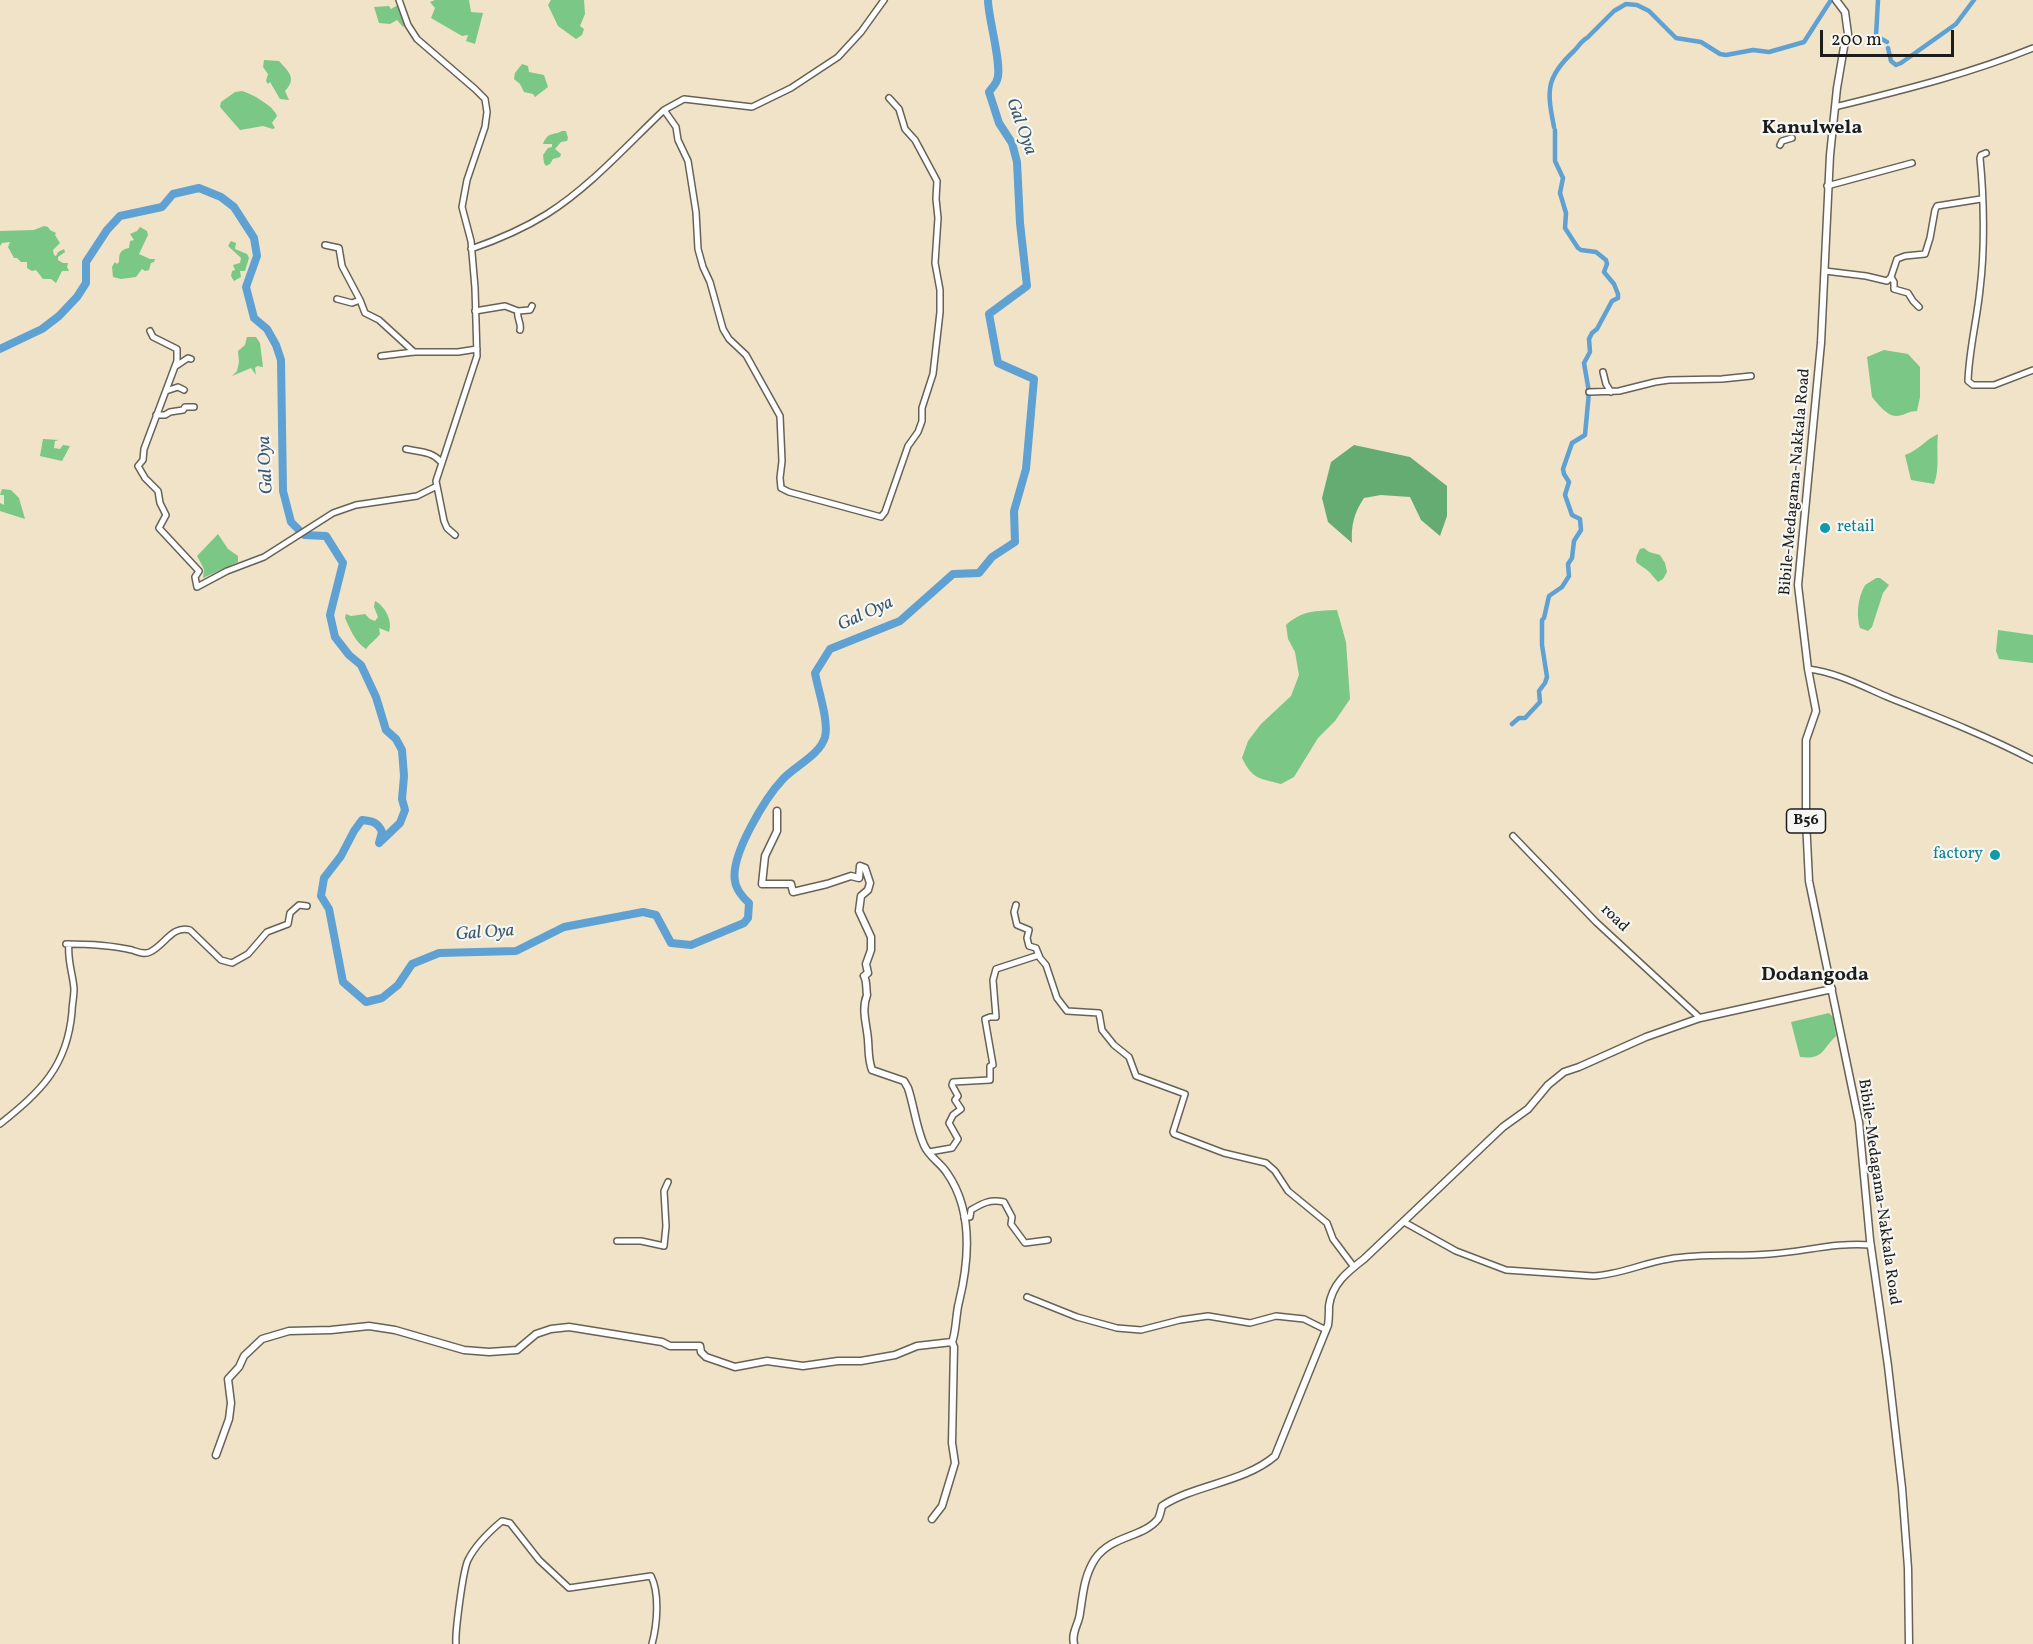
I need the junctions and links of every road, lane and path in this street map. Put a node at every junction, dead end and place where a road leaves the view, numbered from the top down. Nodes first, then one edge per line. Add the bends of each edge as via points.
1 (399, 0) edge
2 (884, 0) edge
3 (1836, 0) edge
4 (2033, 48) edge
5 (889, 98) dead end
6 (1835, 107) junction
7 (664, 110) junction
8 (1792, 138) dead end
9 (1780, 145) dead end
10 (1986, 153) dead end
11 (1912, 163) dead end
12 (1827, 186) junction
13 (1981, 199) junction
14 (325, 245) dead end
15 (471, 249) junction
16 (1825, 271) junction
17 (1891, 277) junction
18 (338, 299) dead end
19 (360, 300) junction
20 (532, 306) dead end
21 (1919, 307) dead end
22 (518, 310) junction
23 (476, 311) junction
24 (520, 330) dead end
25 (150, 331) dead end
26 (477, 349) junction
27 (414, 352) junction
28 (381, 356) dead end
29 (191, 359) dead end
30 (175, 367) junction
31 (2033, 370) edge
32 (1603, 372) dead end
33 (1751, 376) dead end
34 (184, 390) dead end
35 (166, 391) junction
36 (1589, 392) dead end
37 (1611, 392) junction
38 (194, 407) dead end
39 (156, 415) junction
40 (406, 449) dead end
41 (441, 462) junction
42 (437, 486) junction
43 (455, 535) dead end
44 (1808, 669) junction
45 (2033, 760) edge
46 (777, 810) dead end
47 (1513, 836) dead end
48 (1016, 905) dead end
49 (307, 906) dead end
50 (1039, 955) junction
51 (1832, 989) junction
52 (1700, 1018) junction
53 (0, 1124) edge
54 (929, 1152) junction
55 (668, 1182) dead end
56 (964, 1217) junction
57 (1404, 1221) junction
58 (1048, 1240) dead end
59 (617, 1241) dead end
60 (1871, 1245) junction
61 (1354, 1267) junction
62 (1027, 1297) dead end
63 (1326, 1330) junction
64 (952, 1341) junction
65 (216, 1455) dead end
66 (932, 1519) dead end
67 (456, 1644) edge
68 (652, 1644) edge
69 (1074, 1644) edge
70 (1909, 1644) edge

1 - 15 street via 417,39 485,99 485,127 462,207
2 - 7 street via 837,57 791,88 752,107 684,99
3 - 6 main road, Bibile-Medagama-Nakkala Road / B56 via 1845,12 1848,34
4 - 6 street via 1938,81
5 - 7 street via 899,109 905,129 937,181 935,263 940,312 933,374 922,421 908,446 881,517 781,488 780,416 746,355 723,329 698,249 688,161 676,127
6 - 12 main road, Bibile-Medagama-Nakkala Road / B56
7 - 15 street via 585,185 547,214
8 - 9 street
10 - 13 street via 1980,158
11 - 12 street
12 - 16 main road, Bibile-Medagama-Nakkala Road / B56
13 - 17 street via 1937,206 1925,254 1897,259
13 - 31 street via 1983,262 1968,381 1973,385 1994,385
14 - 19 street via 339,248 342,266
15 - 23 street
16 - 17 street via 1887,281
16 - 44 main road, Bibile-Medagama-Nakkala Road / B56 via 1798,585
17 - 21 street via 1894,289 1908,293
18 - 19 street via 352,303
19 - 27 street via 365,313 379,320
20 - 22 street via 530,310
22 - 23 street via 505,306
22 - 24 street
23 - 26 street
25 - 30 street via 153,337 177,349
26 - 27 street
26 - 41 street
27 - 28 street
29 - 30 street
30 - 35 street
32 - 37 street
33 - 37 street via 1669,380
34 - 35 street via 178,387
35 - 39 street
36 - 37 street
38 - 39 street
39 - 42 street via 138,466 158,491 166,515 159,528 200,571 195,577 197,586 264,557 333,513 356,505 417,496
40 - 41 street via 430,453
41 - 42 street
42 - 43 street via 444,520
44 - 45 street via 1866,687 1995,740
44 - 51 main road, Bibile-Medagama-Nakkala Road / B56 via 1816,711 1806,740 1809,881
46 - 54 main road via 777,831 765,856 762,884 790,884 793,892 851,876 859,878 860,866 865,868 870,883 861,896 859,911 871,950 866,964 868,973 864,976 867,1057 872,1070 904,1081
47 - 52 street, road via 1596,922
48 - 50 street via 1017,926 1029,930 1029,946 1036,948
49 - 53 street via 299,904 290,913 288,924 267,932 248,954 232,963 221,960 184,928 172,933 151,952 67,944 74,989 65,1050 40,1089
50 - 54 street via 996,969 996,1017 986,1019 993,1065 990,1080 953,1082 958,1096 955,1100 961,1109 949,1123 958,1139 952,1148
50 - 61 street via 1057,998 1067,1011 1099,1013 1102,1030 1129,1057 1136,1076 1185,1094 1174,1134 1224,1153 1266,1163 1288,1191 1327,1223 1333,1239
51 - 52 main road
51 - 60 main road, Bibile-Medagama-Nakkala Road / B56 via 1858,1122
52 - 57 main road via 1558,1075 1528,1109 1503,1127
54 - 56 main road via 947,1172
55 - 59 street via 664,1191 664,1246
56 - 58 street via 970,1217 971,1210 992,1200 1004,1202 1012,1217 1011,1224 1025,1243
56 - 64 main road via 967,1252
57 - 60 street via 1456,1251 1506,1270 1593,1276 1697,1255 1772,1254 1818,1246
57 - 61 main road
60 - 70 main road, Bibile-Medagama-Nakkala Road / B56 via 1902,1488
61 - 63 main road via 1342,1276 1332,1292
62 - 63 street via 1117,1328 1141,1330 1208,1316 1250,1323 1276,1316 1304,1319
63 - 69 main road via 1275,1456 1258,1468 1173,1500 1162,1506 1159,1519 1150,1526 1108,1545 1086,1576 1072,1637
64 - 65 main road via 854,1362 803,1366 767,1361 735,1367 706,1357 700,1346 670,1346 569,1327 536,1334 517,1350 505,1352 464,1350 369,1326 289,1331 262,1339 228,1379 229,1419
64 - 66 main road via 954,1463 942,1506
67 - 68 street via 467,1562 502,1521 510,1523 539,1560 569,1588 651,1576 656,1602

